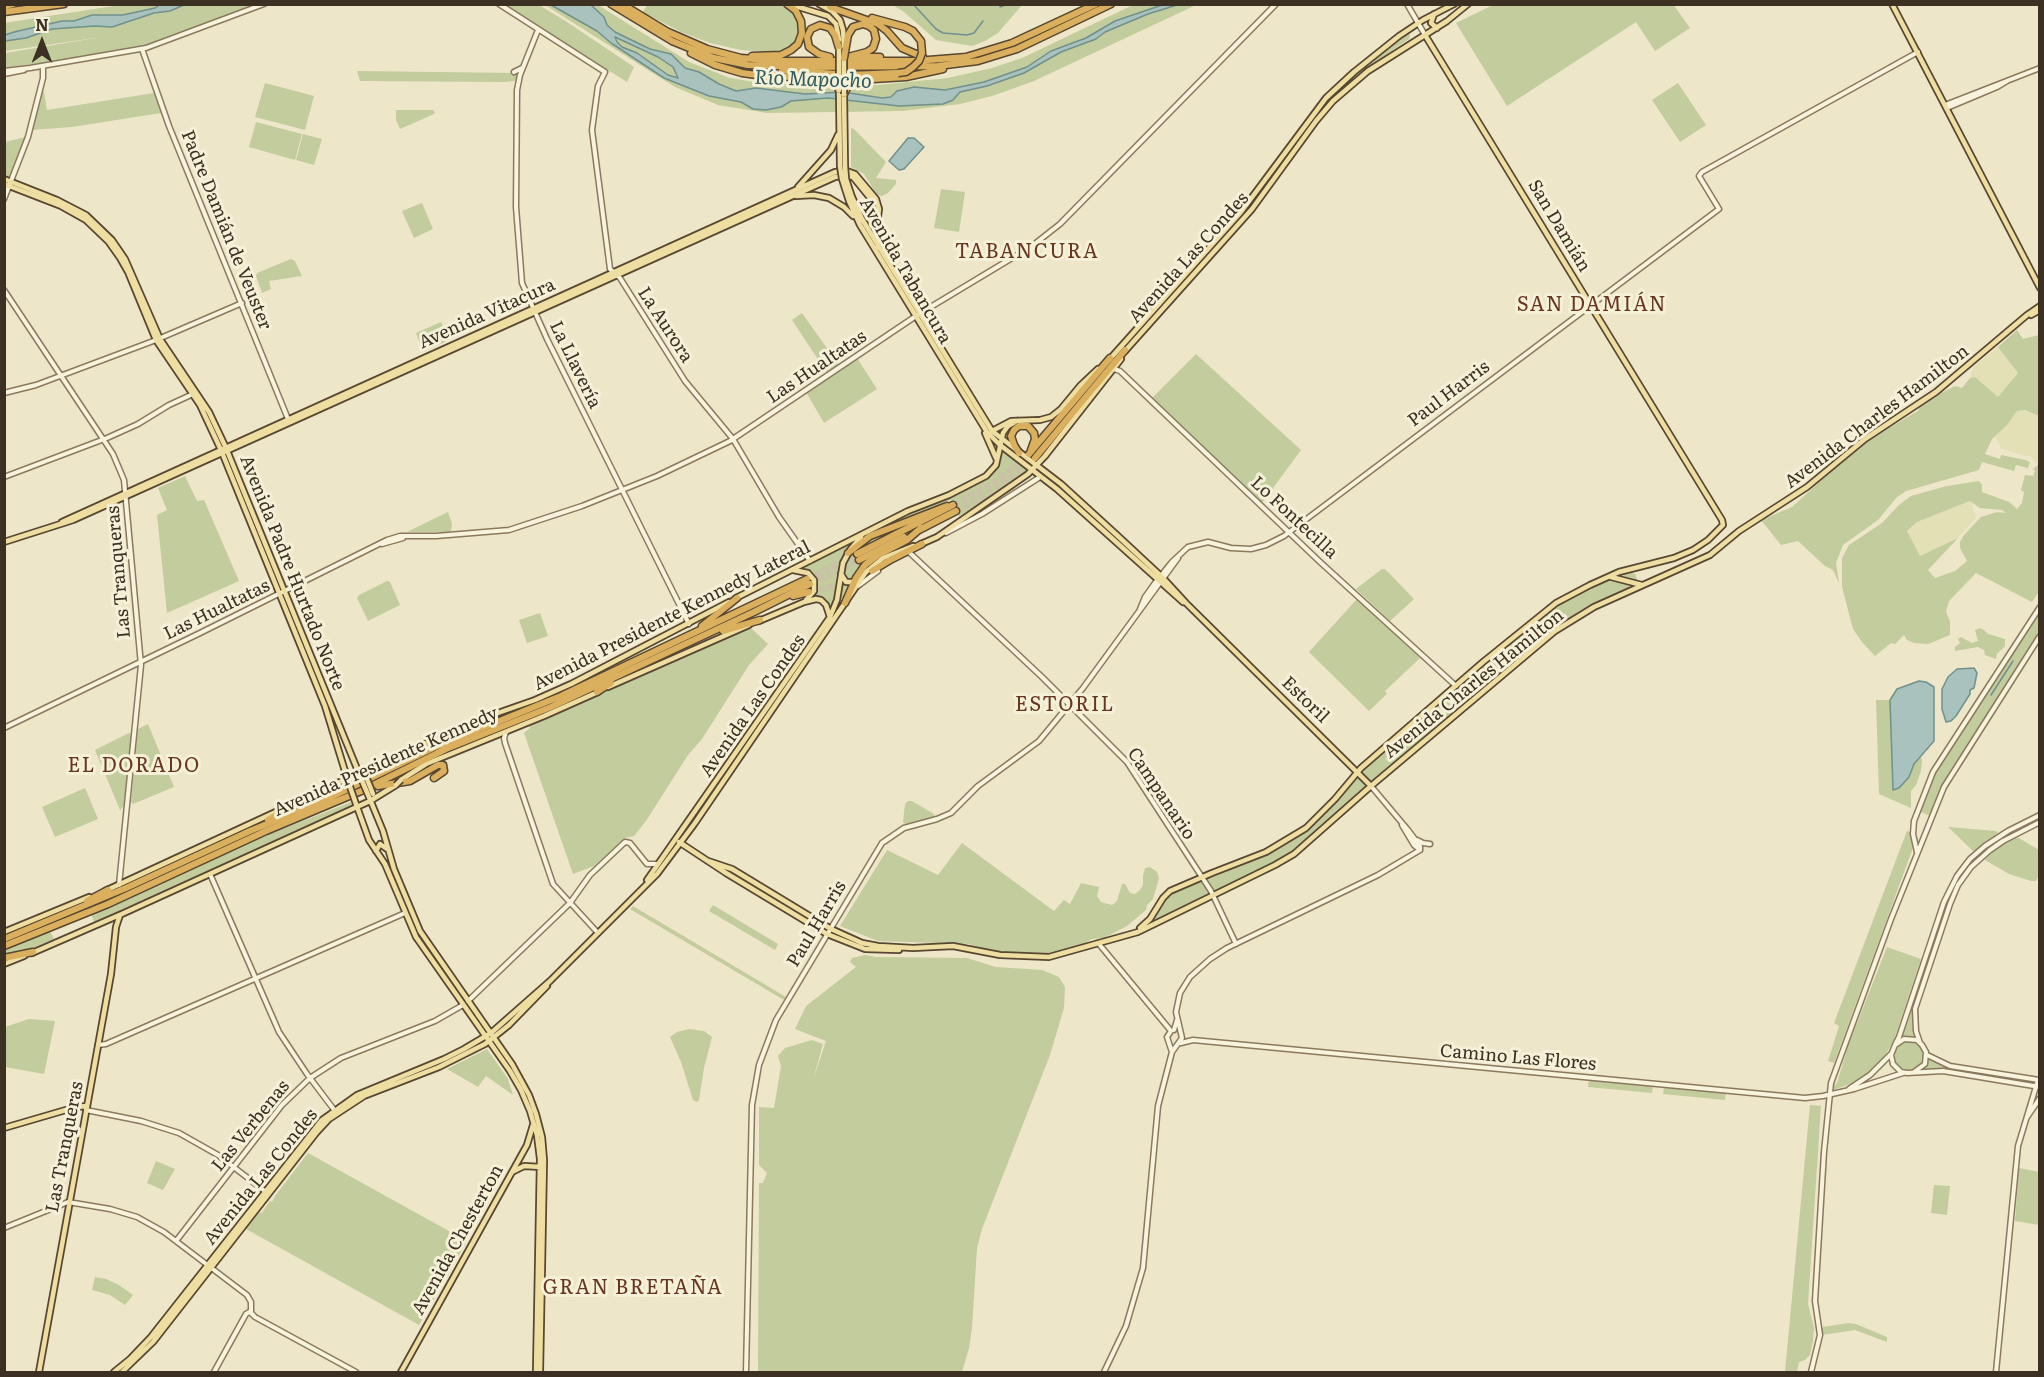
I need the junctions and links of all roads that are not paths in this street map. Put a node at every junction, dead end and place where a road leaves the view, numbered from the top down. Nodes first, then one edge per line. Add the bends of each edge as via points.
1 (13, 4) edge
2 (64, 4) edge
3 (264, 4) edge
4 (499, 4) edge
5 (610, 4) edge
6 (622, 4) edge
7 (788, 4) edge
8 (1111, 4) edge
9 (1276, 4) edge
10 (1407, 4) edge
11 (1454, 4) edge
12 (1468, 4) edge
13 (1892, 4) edge
14 (4, 6) edge
15 (824, 6) edge
16 (1093, 6) edge
17 (4, 12) edge
18 (1434, 14) junction
19 (1418, 23) junction
20 (1437, 28) junction
21 (538, 30) junction
22 (1407, 30) junction
23 (1425, 35) junction
24 (672, 41) junction
25 (1408, 45) junction
26 (142, 49) junction
27 (1918, 52) junction
28 (843, 53) junction
29 (730, 56) junction
30 (830, 57) junction
31 (714, 58) junction
32 (758, 60) junction
33 (936, 60) junction
34 (916, 61) junction
35 (958, 64) junction
36 (43, 66) junction
37 (523, 68) junction
38 (2040, 68) edge
39 (514, 72) dead end
40 (841, 72) junction
41 (4, 73) edge
42 (842, 92) junction
43 (1946, 106) junction
44 (841, 128) junction
45 (1268, 178) junction
46 (844, 179) junction
47 (8, 183) edge
48 (796, 190) junction
49 (1266, 191) junction
50 (4, 199) edge
51 (785, 199) junction
52 (854, 204) junction
53 (860, 225) junction
54 (694, 238) junction
55 (878, 247) junction
56 (2032, 272) junction
57 (615, 274) junction
58 (2040, 280) edge
59 (2040, 288) edge
60 (4, 290) edge
61 (242, 303) junction
62 (1591, 305) junction
63 (2040, 308) edge
64 (534, 311) junction
65 (917, 316) junction
66 (158, 339) junction
67 (1125, 350) junction
68 (1110, 358) junction
69 (945, 366) junction
70 (1114, 369) junction
71 (61, 375) junction
72 (958, 378) junction
73 (4, 393) edge
74 (195, 393) junction
75 (288, 419) junction
76 (1017, 421) junction
77 (286, 425) junction
78 (982, 425) junction
79 (992, 431) junction
80 (104, 439) junction
81 (733, 439) junction
82 (1000, 442) junction
83 (224, 450) junction
84 (1019, 453) junction
85 (1031, 456) junction
86 (996, 463) junction
87 (1034, 468) junction
88 (4, 477) edge
89 (1040, 477) junction
90 (622, 490) junction
91 (126, 494) junction
92 (952, 508) junction
93 (1723, 525) joint
94 (921, 528) junction
95 (867, 532) junction
96 (1288, 533) junction
97 (937, 537) junction
98 (6, 541) edge
99 (922, 544) junction
100 (910, 553) junction
101 (848, 554) junction
102 (810, 561) junction
103 (792, 570) junction
104 (840, 571) junction
105 (872, 571) dead end
106 (1606, 578) junction
107 (1160, 579) junction
108 (1632, 583) junction
109 (856, 584) junction
110 (1642, 585) junction
111 (282, 592) junction
112 (809, 592) tunnel mouth
113 (1628, 592) junction
114 (736, 598) junction
115 (778, 601) junction
116 (804, 602) junction
117 (845, 603) joint
118 (2040, 607) edge
119 (830, 617) junction
120 (760, 620) junction
121 (689, 624) junction
122 (693, 634) junction
123 (707, 634) junction
124 (2040, 636) edge
125 (141, 662) junction
126 (632, 669) junction
127 (1457, 686) junction
128 (597, 692) junction
129 (1069, 705) junction
130 (495, 722) junction
131 (4, 728) edge
132 (506, 732) junction
133 (493, 737) junction
134 (504, 741) junction
135 (411, 748) junction
136 (344, 767) junction
137 (1359, 771) junction
138 (363, 773) junction
139 (434, 778) dead end
140 (348, 780) junction
141 (335, 785) junction
142 (1371, 786) junction
143 (361, 791) junction
144 (372, 797) junction
145 (298, 801) junction
146 (357, 805) junction
147 (2040, 815) edge
148 (1400, 822) junction
149 (2040, 822) edge
150 (250, 831) junction
151 (1406, 833) junction
152 (1412, 836) junction
153 (675, 840) junction
154 (680, 843) junction
155 (1430, 844) dead end
156 (1420, 850) junction
157 (376, 851) junction
158 (388, 852) junction
159 (1412, 856) junction
160 (1917, 856) junction
161 (708, 861) junction
162 (658, 864) junction
163 (728, 867) junction
164 (726, 873) junction
165 (210, 874) junction
166 (1201, 877) junction
167 (1953, 882) junction
168 (119, 885) junction
169 (1958, 885) junction
170 (642, 887) junction
171 (108, 890) junction
172 (1214, 895) junction
173 (570, 903) junction
174 (405, 913) junction
175 (120, 915) junction
176 (59, 916) junction
177 (108, 920) junction
178 (116, 927) junction
179 (831, 928) junction
180 (4, 932) edge
181 (598, 933) junction
182 (827, 934) junction
183 (1118, 937) junction
184 (4, 939) edge
185 (1099, 944) junction
186 (1236, 944) junction
187 (4, 946) edge
188 (913, 948) junction
189 (33, 952) junction
190 (4, 958) edge
191 (4, 964) edge
192 (434, 965) junction
193 (443, 966) junction
194 (256, 978) junction
195 (1917, 985) junction
196 (1923, 987) junction
197 (466, 1003) junction
198 (1177, 1019) junction
199 (1172, 1031) junction
200 (1182, 1034) junction
201 (493, 1035) junction
202 (487, 1039) junction
203 (1192, 1040) junction
204 (1920, 1042) junction
205 (1170, 1043) junction
206 (1179, 1043) junction
207 (98, 1045) junction
208 (1895, 1045) junction
209 (1172, 1052) junction
210 (1891, 1053) junction
211 (1926, 1054) junction
212 (1914, 1072) junction
213 (1904, 1073) junction
214 (310, 1078) junction
215 (2039, 1080) edge
216 (2038, 1087) edge
217 (1840, 1092) junction
218 (1828, 1095) junction
219 (2040, 1098) edge
220 (86, 1108) junction
221 (336, 1111) junction
222 (533, 1120) junction
223 (2025, 1120) junction
224 (4, 1128) edge
225 (522, 1154) junction
226 (526, 1166) junction
227 (542, 1166) junction
228 (234, 1167) junction
229 (510, 1174) junction
230 (267, 1193) junction
231 (68, 1202) junction
232 (4, 1228) edge
233 (177, 1241) junction
234 (209, 1267) junction
235 (251, 1311) junction
236 (39, 1372) edge
237 (114, 1372) edge
238 (122, 1372) edge
239 (214, 1372) edge
240 (356, 1372) edge
241 (401, 1372) edge
242 (536, 1372) edge
243 (540, 1372) edge
244 (746, 1372) edge
245 (1104, 1372) edge
246 (1811, 1372) edge
247 (1996, 1372) edge

1 - 14 highway
2 - 17 highway
3 - 26 street
4 - 21 street
5 - 24 highway
6 - 29 highway via 686,41
7 - 28 main road via 828,16 835,22
7 - 29 highway via 802,24 801,39 794,48 777,55
8 - 35 highway via 1017,49
9 - 65 street, Las Hualtatas via 1060,224 1032,246
10 - 19 street, San Damián
11 - 18 main road, Avenida Las Condes
12 - 20 main road, Avenida Las Condes
13 - 27 main road
15 - 28 main road via 841,22
15 - 31 highway, bridge via 910,29 920,38 922,53 917,63 898,73 842,74 750,69
15 - 33 highway via 878,24 905,51
16 - 33 highway via 1001,48
18 - 19 main road, Avenida Las Condes
18 - 20 main road via 1431,23
19 - 22 main road, Avenida Las Condes
19 - 23 street, San Damián
20 - 23 main road, Avenida Las Condes
21 - 37 street, La Llavería
21 - 57 street, La Aurora via 605,72 598,86 592,130 609,267
22 - 25 main road via 1412,36
22 - 45 main road, Avenida Las Condes via 1326,98
23 - 25 main road, Avenida Las Condes
23 - 62 main road, San Damián
24 - 31 highway
24 - 42 highway via 707,62 733,71 829,78
25 - 49 main road, Avenida Las Condes via 1333,101
26 - 36 street
26 - 61 street, Padre Damián de Veuster via 165,116
27 - 43 main road
27 - 62 street, Paul Harris via 1704,171 1699,176 1719,209
28 - 28 highway via 853,27 863,24 873,29 873,48
28 - 30 highway
28 - 30 highway via 828,27 811,29 807,37 810,47
28 - 34 highway
28 - 40 main road, Avenida Tabancura, bridge
28 - 40 main road, Avenida Tabancura, bridge
29 - 32 highway
30 - 32 highway
31 - 35 highway via 775,66
32 - 34 highway
33 - 34 highway
35 - 42 highway via 913,76 853,81
36 - 41 street
36 - 47 street via 27,139
37 - 39 street
37 - 64 street, La Llavería via 517,90 516,207 522,280
38 - 43 street
40 - 42 main road, Avenida Tabancura, bridge
42 - 44 main road, Avenida Tabancura
43 - 56 main road
44 - 46 main road, Avenida Tabancura, bridge
44 - 48 main road via 831,150
45 - 49 main road
45 - 68 main road, Avenida Las Condes
46 - 52 main road, Avenida Tabancura
46 - 53 main road, Avenida Tabancura
47 - 50 street
47 - 66 main road, Avenida Padre Hurtado Norte via 76,214 104,237 128,273
48 - 54 main road, Avenida Vitacura
48 - 55 main road, Avenida Vitacura via 838,171 857,175 878,203
49 - 67 main road, Avenida Las Condes
51 - 52 main road, Avenida Vitacura via 846,175 858,182 873,204 865,211
51 - 53 main road via 806,195 829,198 844,207
51 - 54 main road, Avenida Vitacura
52 - 55 main road, Avenida Tabancura
53 - 65 main road, Avenida Tabancura
54 - 57 main road, Avenida Vitacura
55 - 65 main road, Avenida Tabancura
56 - 58 main road
56 - 59 main road
57 - 64 main road, Avenida Vitacura
57 - 81 street, La Aurora via 685,381
60 - 71 street, Las Tranqueras
61 - 66 street
61 - 75 street, Padre Damián de Veuster
62 - 93 main road, San Damián
62 - 96 street, Paul Harris
63 - 110 main road, Avenida Charles Hamilton via 1936,392 1865,439 1796,495 1739,531 1710,555
64 - 75 main road, Avenida Vitacura
64 - 77 main road, Avenida Vitacura
64 - 90 street, La Llavería
65 - 69 main road, Avenida Tabancura
65 - 72 main road, Avenida Tabancura
65 - 81 street, Las Hualtatas
66 - 71 street
66 - 74 main road, Avenida Padre Hurtado Norte
67 - 70 main road, Avenida Las Condes
67 - 85 highway
68 - 76 main road, Avenida Las Condes via 1054,415
68 - 85 highway
69 - 72 main road
69 - 78 main road, Avenida Tabancura
70 - 87 main road, Avenida Las Condes
70 - 96 street, Lo Fontecilla
71 - 73 street
71 - 80 street, Las Tranqueras
72 - 79 main road, Avenida Tabancura
74 - 80 street
74 - 83 main road, Avenida Padre Hurtado Norte via 209,412
75 - 77 main road
75 - 83 main road, Avenida Vitacura
76 - 79 main road, Avenida Las Condes
76 - 82 main road via 1006,428
77 - 83 main road, Avenida Vitacura
78 - 82 main road, Avenida Tabancura
78 - 86 main road
79 - 82 main road, Avenida Tabancura
80 - 88 street
80 - 91 street, Las Tranqueras via 119,465
81 - 90 street, Las Hualtatas
81 - 102 street, La Aurora
82 - 84 main road, Avenida Tabancura
82 - 86 main road
82 - 87 main road, Avenida Tabancura
83 - 91 main road, Avenida Vitacura
83 - 111 main road, Avenida Padre Hurtado Norte
84 - 85 highway via 1011,436 1024,425 1035,435
84 - 87 main road, Avenida Tabancura
86 - 95 main road, Avenida Presidente Kennedy Lateral via 986,476
87 - 89 main road, Estoril
87 - 97 main road, Avenida Las Condes
87 - 107 main road, Estoril via 1061,484
89 - 97 street, Avenida Las Condes
89 - 107 main road, Estoril
90 - 111 street, Las Hualtatas via 502,532 404,537 376,546
90 - 121 street, La Llavería
91 - 98 main road, Avenida Vitacura via 57,525
91 - 125 street, Las Tranqueras
92 - 94 highway
92 - 94 highway via 858,557
92 - 101 highway via 876,533
93 - 106 main road, Avenida Charles Hamilton via 1693,550
94 - 109 highway via 871,560 862,568
95 - 101 main road, Avenida Las Condes
95 - 102 main road, Avenida Presidente Kennedy Lateral
96 - 107 street, Paul Harris via 1256,548 1202,542 1190,545
96 - 127 street, Lo Fontecilla
97 - 99 main road, Avenida Las Condes
99 - 100 street, Avenida Las Condes
99 - 105 highway
99 - 109 main road, Avenida Las Condes via 883,558
100 - 109 street, Avenida Las Condes
100 - 129 street, Campanario
101 - 104 main road, Avenida Las Condes
102 - 103 main road, Avenida Presidente Kennedy Lateral
103 - 114 main road, Avenida Presidente Kennedy Lateral
103 - 116 main road via 808,573 814,580 814,591
104 - 109 main road via 846,582
104 - 119 main road, Avenida Las Condes via 837,600
106 - 108 main road
106 - 127 main road, Avenida Charles Hamilton via 1556,603
107 - 129 street, Paul Harris
107 - 137 main road, Estoril
108 - 110 main road
108 - 113 main road
109 - 117 highway
110 - 113 main road, Avenida Charles Hamilton
111 - 125 street, Las Hualtatas
111 - 136 main road, Avenida Padre Hurtado Norte
111 - 138 main road, Avenida Padre Hurtado Norte
112 - 115 highway
113 - 142 main road, Avenida Charles Hamilton via 1555,631
114 - 121 main road, Avenida Presidente Kennedy Lateral
114 - 122 highway
115 - 122 highway, Avenida Presidente Kennedy via 809,581
115 - 123 highway, Avenida Presidente Kennedy
116 - 119 main road via 821,600
116 - 120 main road, Avenida Presidente Kennedy Lateral
117 - 154 main road, Avenida Las Condes
118 - 160 street via 1934,772 1916,814 1913,830
119 - 153 main road, Avenida Las Condes
120 - 123 highway
120 - 128 main road, Avenida Presidente Kennedy Lateral
121 - 135 main road, Avenida Presidente Kennedy Lateral via 571,684
122 - 130 highway, Avenida Presidente Kennedy via 561,696
123 - 126 highway, Avenida Presidente Kennedy
124 - 160 street via 1948,780
125 - 131 street, Las Hualtatas
125 - 168 street, Las Tranqueras
126 - 128 highway
126 - 143 highway, Avenida Presidente Kennedy via 531,716 446,749
127 - 137 main road, Avenida Charles Hamilton
128 - 132 main road, Avenida Presidente Kennedy Lateral
129 - 166 street, Campanario via 1127,762
129 - 179 street, Paul Harris via 1036,744 978,786 953,811 908,825 886,840
130 - 135 highway
130 - 150 highway, Avenida Presidente Kennedy
132 - 133 main road, Avenida Presidente Kennedy Lateral
132 - 134 street
133 - 134 street
133 - 144 main road, Avenida Presidente Kennedy Lateral, bridge via 419,767
134 - 173 street via 551,879
135 - 138 main road, Avenida Presidente Kennedy Lateral
136 - 140 main road, Avenida Padre Hurtado Norte
136 - 141 main road
137 - 142 main road, Estoril
137 - 166 main road, Avenida Charles Hamilton via 1306,828 1266,852
138 - 140 main road, Avenida Presidente Kennedy Lateral
138 - 144 main road, Avenida Padre Hurtado Norte, bridge
139 - 143 highway via 444,771 443,765 410,781
140 - 141 main road, Avenida Presidente Kennedy Lateral
140 - 146 main road, Avenida Padre Hurtado Norte, bridge
141 - 145 main road, Avenida Presidente Kennedy Lateral
142 - 148 street, Estoril
142 - 172 main road, Avenida Charles Hamilton via 1299,851
143 - 187 highway, Avenida Presidente Kennedy
144 - 146 main road, Avenida Presidente Kennedy Lateral
144 - 158 main road, Avenida Padre Hurtado Norte
145 - 150 highway
145 - 168 main road, Avenida Presidente Kennedy Lateral
146 - 157 main road, Avenida Padre Hurtado Norte
146 - 165 main road, Avenida Presidente Kennedy Lateral
147 - 167 street via 1996,838 1975,855
148 - 151 street, Estoril
148 - 152 street, Estoril
149 - 169 street via 2002,841 1979,859
150 - 176 highway, Avenida Presidente Kennedy
151 - 156 street, Estoril
151 - 159 street
152 - 155 street
152 - 156 street, Estoril
153 - 154 main road, Avenida Charles Hamilton
153 - 162 main road, Avenida Las Condes
154 - 161 main road, Avenida Charles Hamilton
154 - 170 main road, Avenida Las Condes
156 - 159 street
157 - 158 main road via 381,844
157 - 174 main road, Avenida Padre Hurtado Norte
158 - 193 main road, Avenida Padre Hurtado Norte via 418,928
159 - 186 street
160 - 218 street
161 - 163 main road, Avenida Charles Hamilton
161 - 164 main road, Avenida Charles Hamilton
162 - 170 main road, Avenida Las Condes
162 - 173 street, Las Verbenas via 647,864 626,842 593,872
163 - 164 main road
163 - 179 main road, Avenida Charles Hamilton
164 - 182 main road, Avenida Charles Hamilton
165 - 175 main road, Avenida Presidente Kennedy Lateral
165 - 194 street
166 - 172 street, Campanario
166 - 183 main road, Avenida Charles Hamilton via 1170,891 1143,927
167 - 169 street
167 - 195 street
168 - 171 main road, Avenida Presidente Kennedy Lateral
169 - 196 street
170 - 181 main road, Avenida Las Condes
171 - 176 highway
171 - 180 main road, Avenida Presidente Kennedy Lateral
172 - 183 main road, Avenida Charles Hamilton via 1138,932
172 - 186 street, Campanario
173 - 181 street
173 - 197 street, Las Verbenas
174 - 192 main road, Avenida Padre Hurtado Norte
174 - 194 street
175 - 177 main road, Avenida Presidente Kennedy Lateral
175 - 178 main road, Las Tranqueras
176 - 184 highway, Avenida Presidente Kennedy
177 - 178 main road
177 - 189 main road, Avenida Presidente Kennedy Lateral
178 - 207 main road, Las Tranqueras
179 - 182 street, Paul Harris
179 - 188 main road, Avenida Charles Hamilton via 862,943
181 - 201 main road, Avenida Las Condes via 524,1012
182 - 188 main road, Avenida Charles Hamilton via 872,950
182 - 244 street, Paul Harris via 774,1025 754,1085
183 - 185 main road, Avenida Charles Hamilton
185 - 188 main road, Avenida Charles Hamilton via 1048,957 1000,955 953,946
185 - 199 street
186 - 198 street via 1210,959 1187,981 1178,999
189 - 190 highway
189 - 191 main road, Avenida Presidente Kennedy Lateral
192 - 193 main road
192 - 197 main road, Avenida Padre Hurtado Norte
193 - 197 main road, Avenida Padre Hurtado Norte
194 - 207 street
194 - 214 street via 279,1032
195 - 196 street
195 - 208 street
196 - 204 street via 1915,1016
197 - 201 main road, Avenida Padre Hurtado Norte
197 - 202 main road, Avenida Padre Hurtado Norte
197 - 214 street, Las Verbenas via 430,1023 341,1058
198 - 199 street
198 - 200 street
199 - 200 street, Camino Las Flores
199 - 205 street via 1167,1037
200 - 203 street, Camino Las Flores
200 - 206 street
201 - 202 main road, Avenida Las Condes
201 - 227 main road, Avenida Padre Hurtado Norte via 534,1107 542,1137
202 - 221 main road, Avenida Las Condes via 358,1094
202 - 222 main road, Avenida Padre Hurtado Norte via 518,1084
203 - 206 street, Camino Las Flores
203 - 218 street, Camino Las Flores via 1805,1098
204 - 208 street via 1907,1038
204 - 211 street
205 - 206 street, Camino Las Flores
205 - 209 street
206 - 209 street
207 - 220 main road, Las Tranqueras
208 - 210 street
209 - 245 street via 1158,1106 1143,1268 1126,1326
210 - 213 street via 1893,1064
210 - 217 street, Camino Las Flores via 1864,1079
211 - 212 street via 1925,1064
211 - 215 street via 1954,1067
212 - 213 street
212 - 216 street via 1943,1071
213 - 217 street, Camino Las Flores
214 - 221 street
214 - 228 street, Las Verbenas via 282,1105
215 - 216 street
216 - 223 street
217 - 218 street, Camino Las Flores
218 - 246 street via 1815,1301 1820,1335
219 - 223 street
220 - 224 main road via 76,1107
220 - 228 street via 170,1130 209,1149
220 - 231 main road, Las Tranqueras
221 - 230 main road, Avenida Las Condes via 314,1128
222 - 225 main road, Avenida Chesterton via 531,1137
222 - 227 main road, Avenida Padre Hurtado Norte
223 - 247 street via 2018,1154
225 - 226 main road
225 - 229 main road, Avenida Chesterton
226 - 227 main road
226 - 229 main road
227 - 242 main road
227 - 243 main road
228 - 230 street
228 - 233 street, Las Verbenas
229 - 241 main road, Avenida Chesterton
230 - 234 main road, Avenida Las Condes
231 - 232 street
231 - 233 street via 130,1215
231 - 236 main road, Las Tranqueras
233 - 234 street
234 - 235 street via 249,1296
234 - 237 main road, Avenida Las Condes via 145,1344
234 - 238 main road, Avenida Las Condes via 153,1342
235 - 239 street
235 - 240 street via 255,1317

